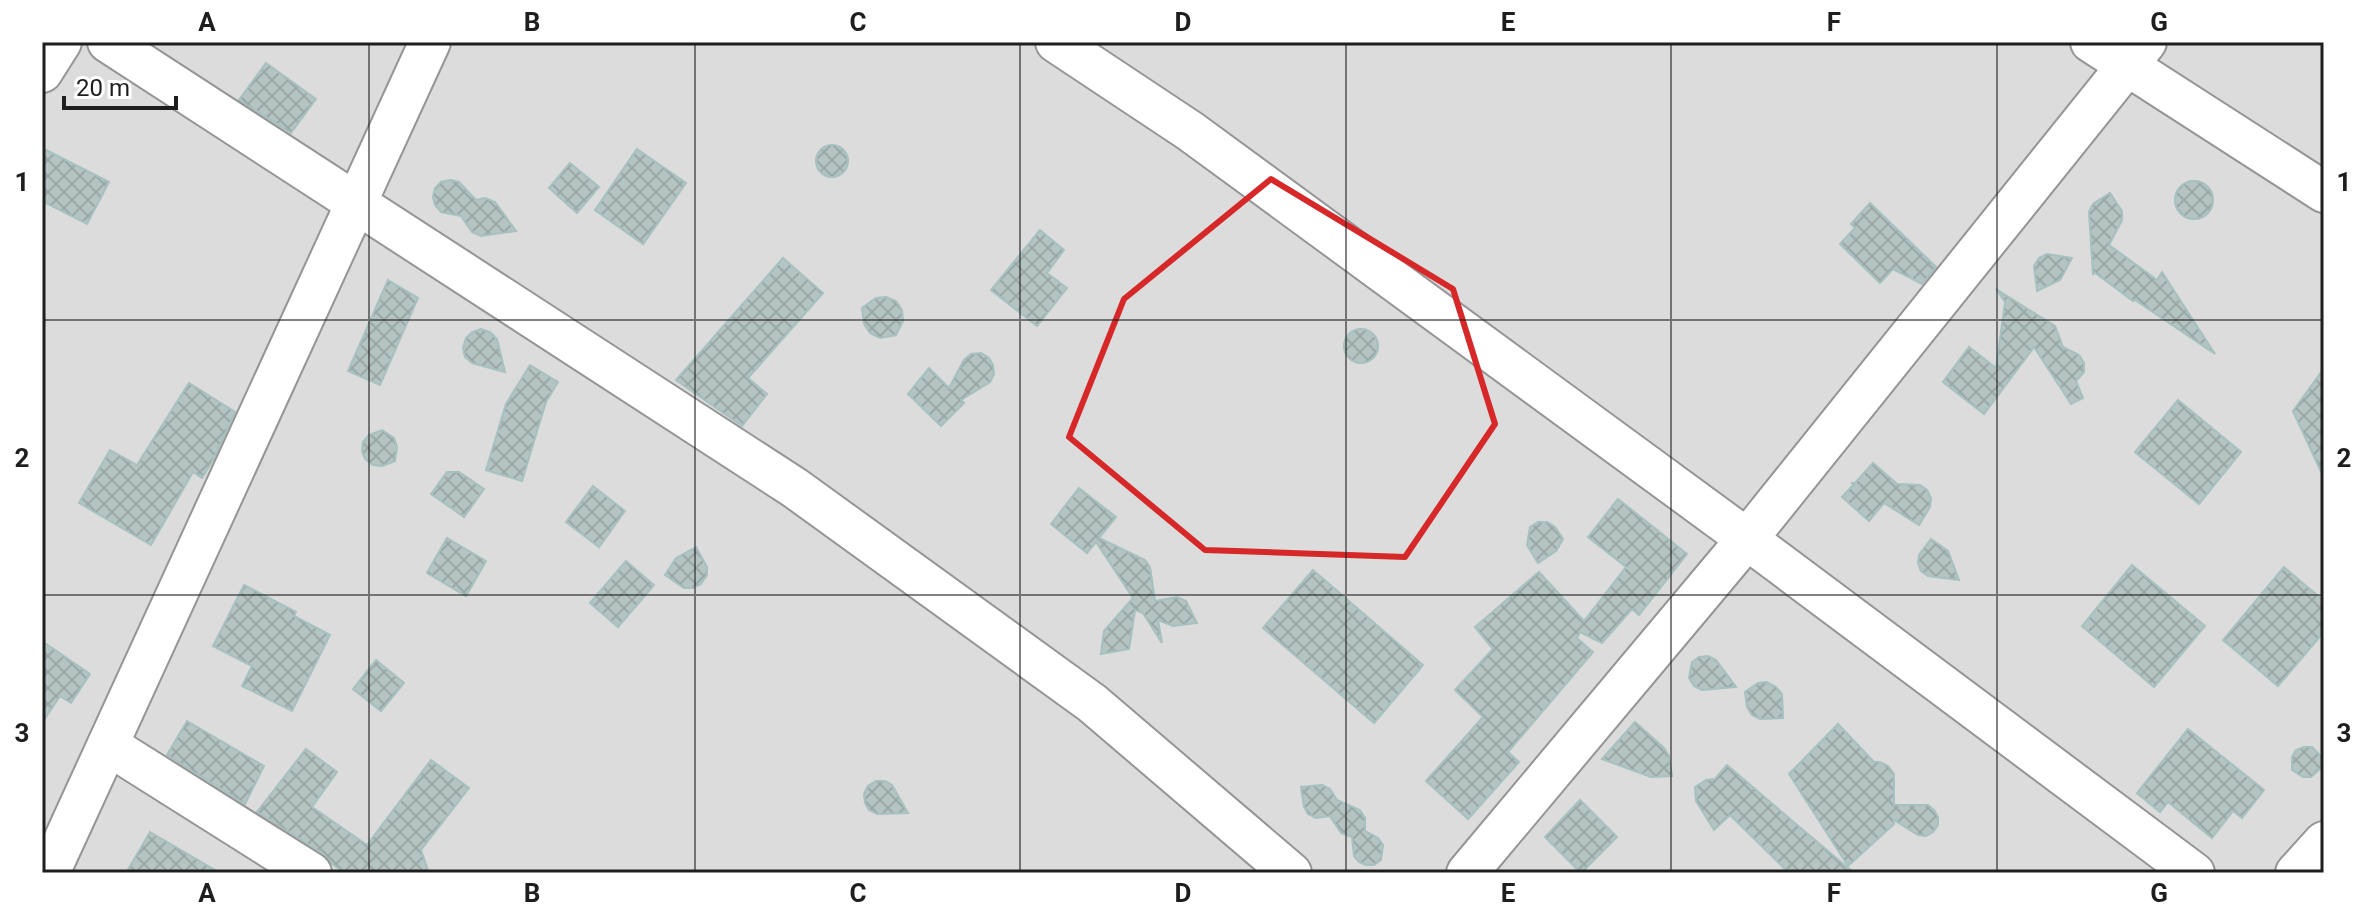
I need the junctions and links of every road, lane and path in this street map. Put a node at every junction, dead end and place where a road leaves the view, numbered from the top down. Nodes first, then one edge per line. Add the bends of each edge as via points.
1 (61, 42) edge
2 (108, 42) edge
3 (430, 42) edge
4 (1056, 42) edge
5 (2091, 42) edge
6 (2137, 54) edge
7 (42, 72) edge
8 (2324, 192) edge
9 (358, 202) junction
10 (1747, 539) junction
11 (108, 745) junction
12 (2324, 842) edge
13 (49, 873) edge
14 (311, 873) edge
15 (1291, 873) edge
16 (1467, 873) edge
17 (2194, 873) edge
18 (2296, 873) edge

1 - 7 street
2 - 9 street
3 - 9 street
4 - 10 street via 1190,131
5 - 6 street
6 - 8 street
6 - 10 street
9 - 11 street
9 - 15 street via 795,488 1092,703
10 - 16 street
10 - 17 street
11 - 13 street
11 - 14 street
12 - 18 street

